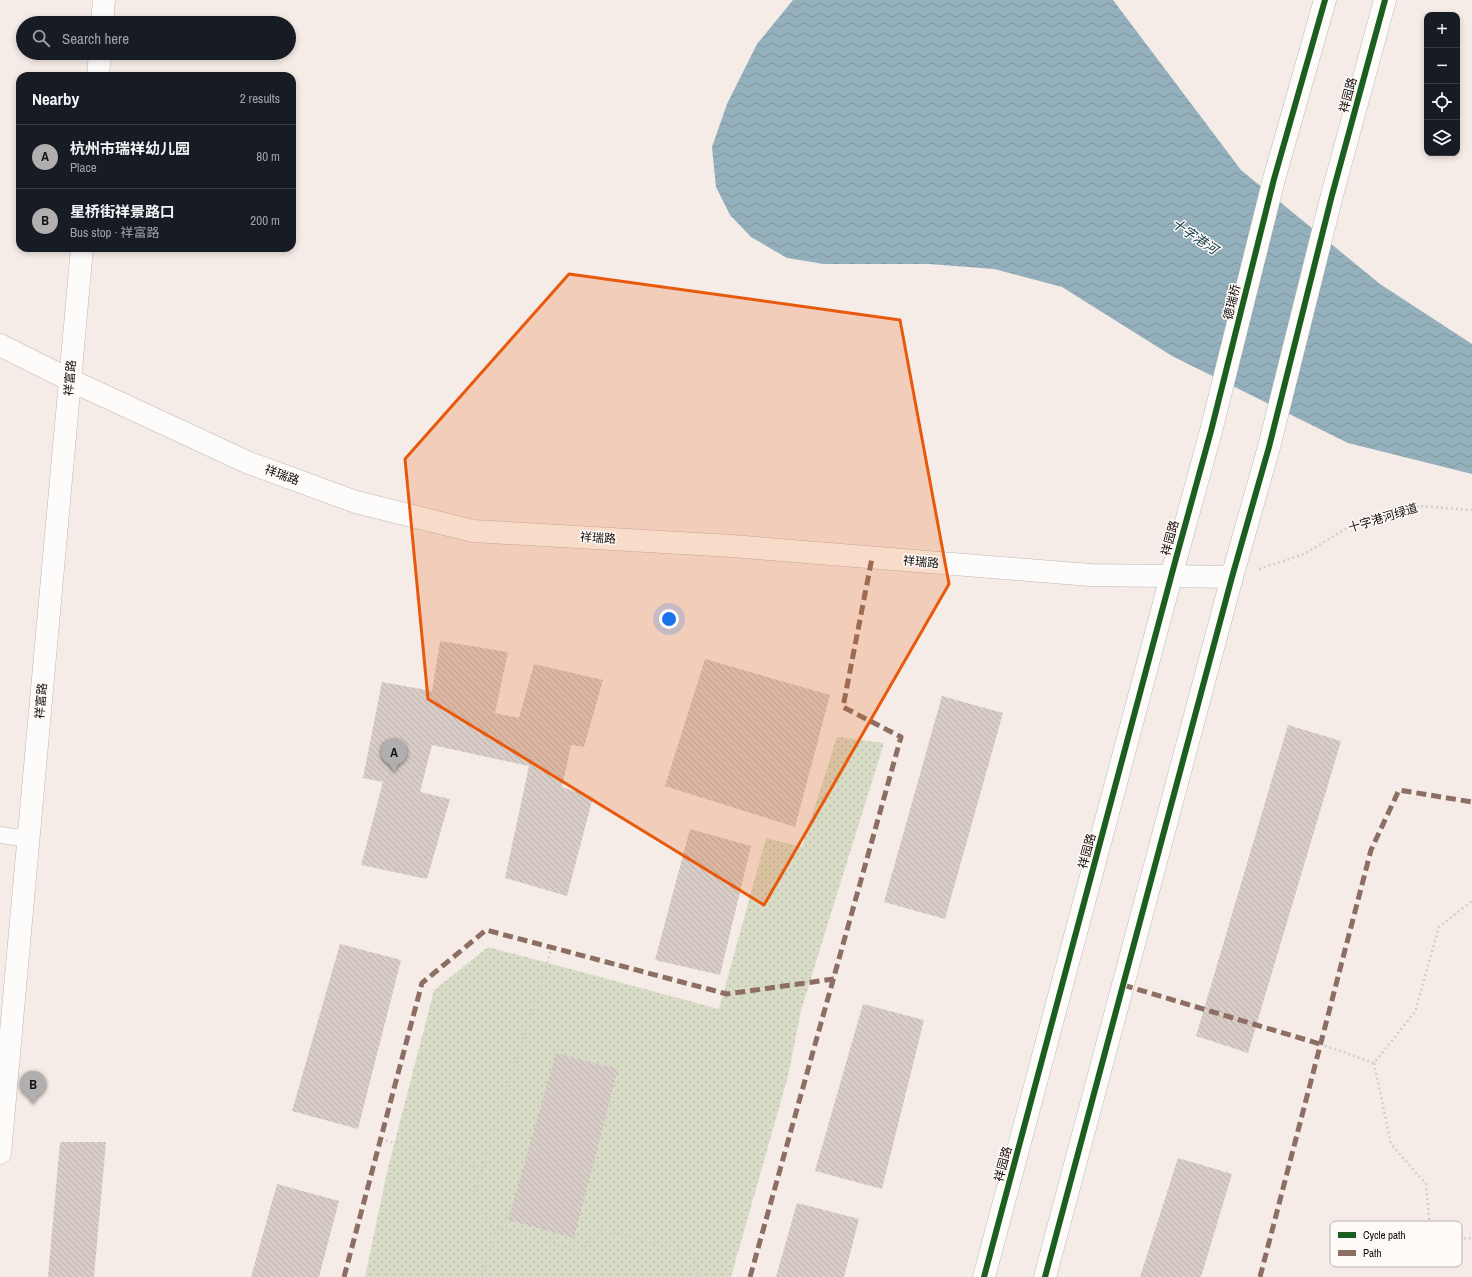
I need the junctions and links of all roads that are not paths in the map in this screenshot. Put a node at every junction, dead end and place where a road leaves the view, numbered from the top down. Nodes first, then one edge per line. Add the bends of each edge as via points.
1 (104, 0) edge
2 (1324, 0) edge
3 (1385, 0) edge
4 (103, 16) edge
5 (99, 60) edge
6 (98, 72) edge
7 (82, 252) edge
8 (0, 345) edge
9 (70, 380) junction
10 (1211, 431) joint
11 (1171, 577) junction
12 (1232, 577) junction
13 (0, 835) edge
14 (28, 839) junction
15 (0, 1153) edge
16 (984, 1277) edge
17 (1045, 1277) edge

1 - 4 main road
2 - 10 main road, 德瑞桥 via 1274,179
3 - 12 main road, 祥园路 via 1332,195 1269,447
5 - 6 main road
7 - 9 main road, 祥富路
8 - 9 main road, 祥瑞路
9 - 11 main road, 祥瑞路 via 249,464 356,502 473,531 732,546 1090,575
9 - 14 main road, 祥富路
10 - 11 main road, 祥园路
11 - 12 main road, 祥瑞路
11 - 16 main road, 祥园路
12 - 17 main road
13 - 14 lane
14 - 15 main road, 祥富路

